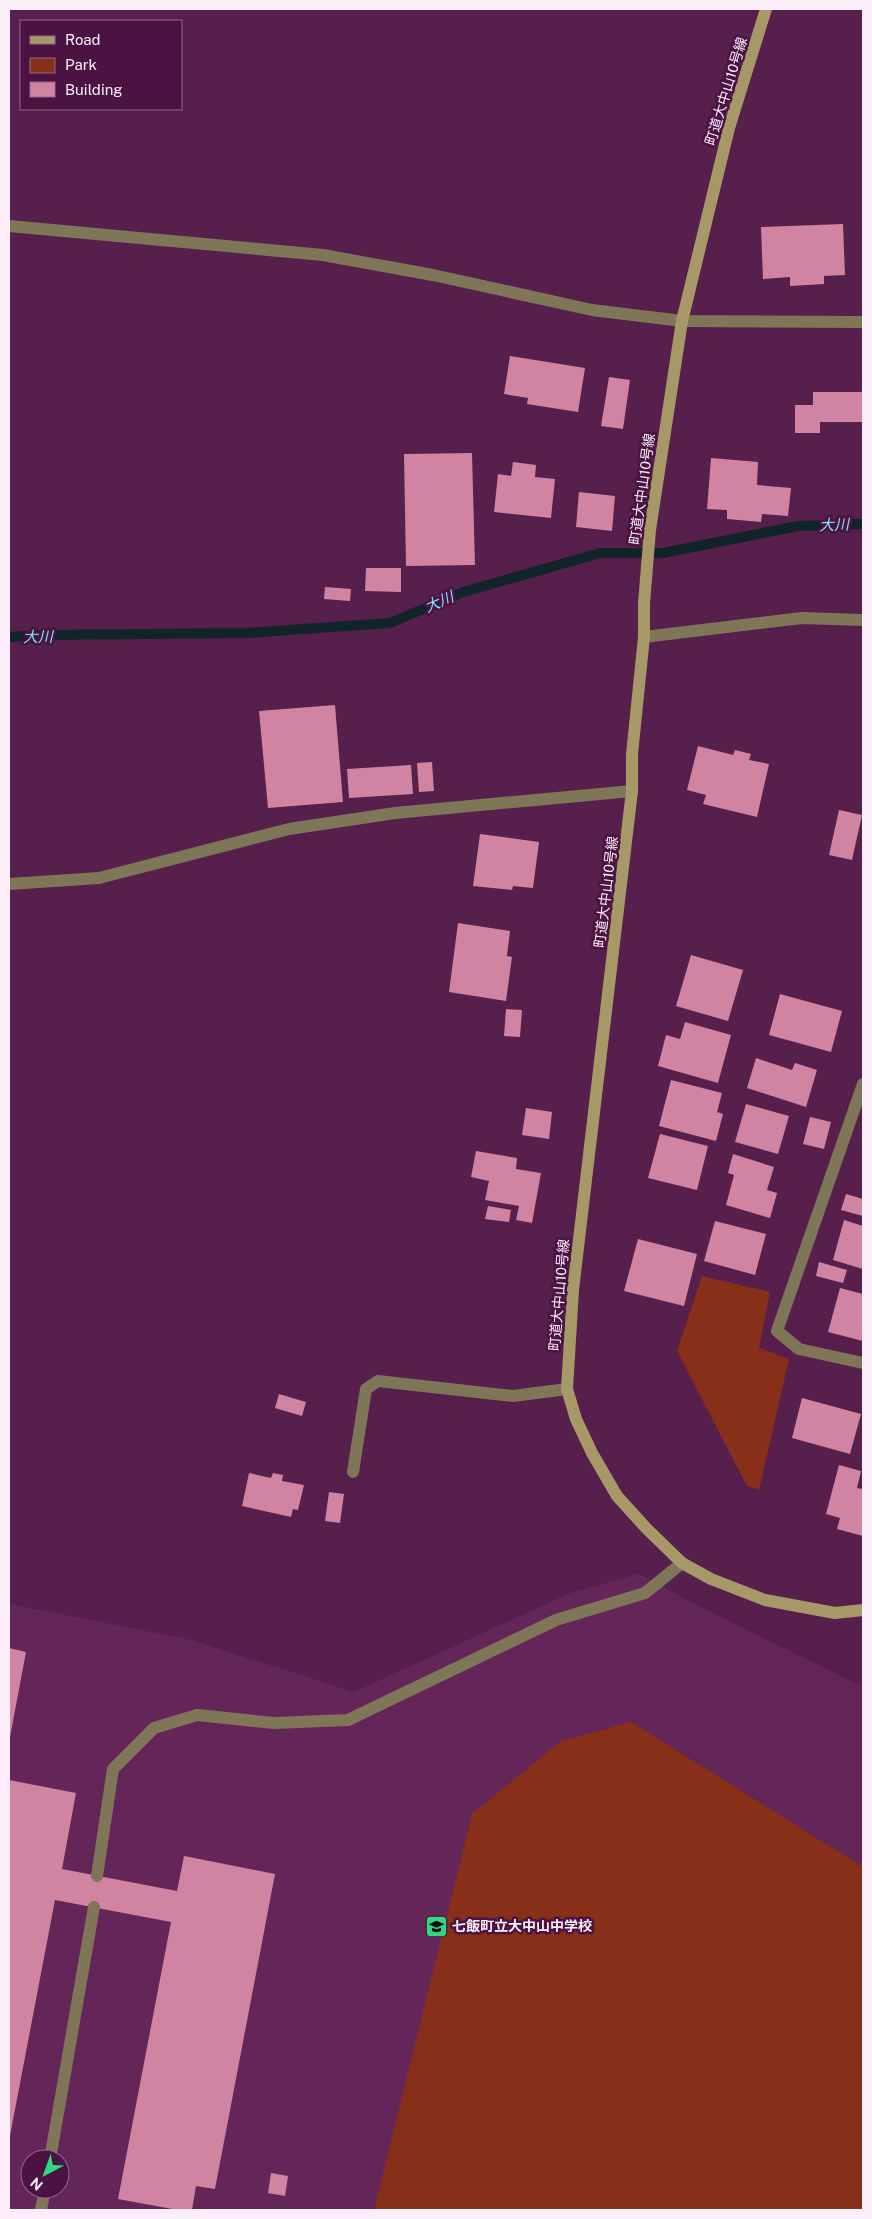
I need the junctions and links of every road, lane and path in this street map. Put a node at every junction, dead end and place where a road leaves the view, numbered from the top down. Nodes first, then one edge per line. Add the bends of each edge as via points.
1 (766, 9) edge
2 (9, 226) edge
3 (682, 321) junction
4 (863, 322) edge
5 (863, 620) edge
6 (644, 637) junction
7 (632, 791) junction
8 (9, 884) edge
9 (863, 1084) edge
10 (863, 1363) edge
11 (567, 1389) junction
12 (353, 1472) dead end
13 (682, 1563) junction
14 (863, 1610) edge
15 (97, 1876) dead end
16 (94, 1907) dead end
17 (52, 2149) edge

1 - 3 street, 町道大中山10号線 via 729,128
2 - 3 street via 323,255 592,310
3 - 4 street
3 - 6 street, 町道大中山10号線 via 650,530
5 - 6 street via 802,618
6 - 7 street, 町道大中山10号線 via 632,754
7 - 8 street via 385,815 289,829 99,878
7 - 11 street, 町道大中山10号線 via 573,1290
9 - 10 street via 777,1331 798,1349
11 - 12 street via 513,1396 378,1381 366,1389
11 - 13 street, 町道大中山10号線 via 592,1453 617,1496
13 - 14 street, 町道大中山10号線 via 711,1579 765,1600 835,1613
13 - 15 street via 644,1593 556,1620 348,1720 274,1723 197,1715 154,1728 113,1769
16 - 17 street

